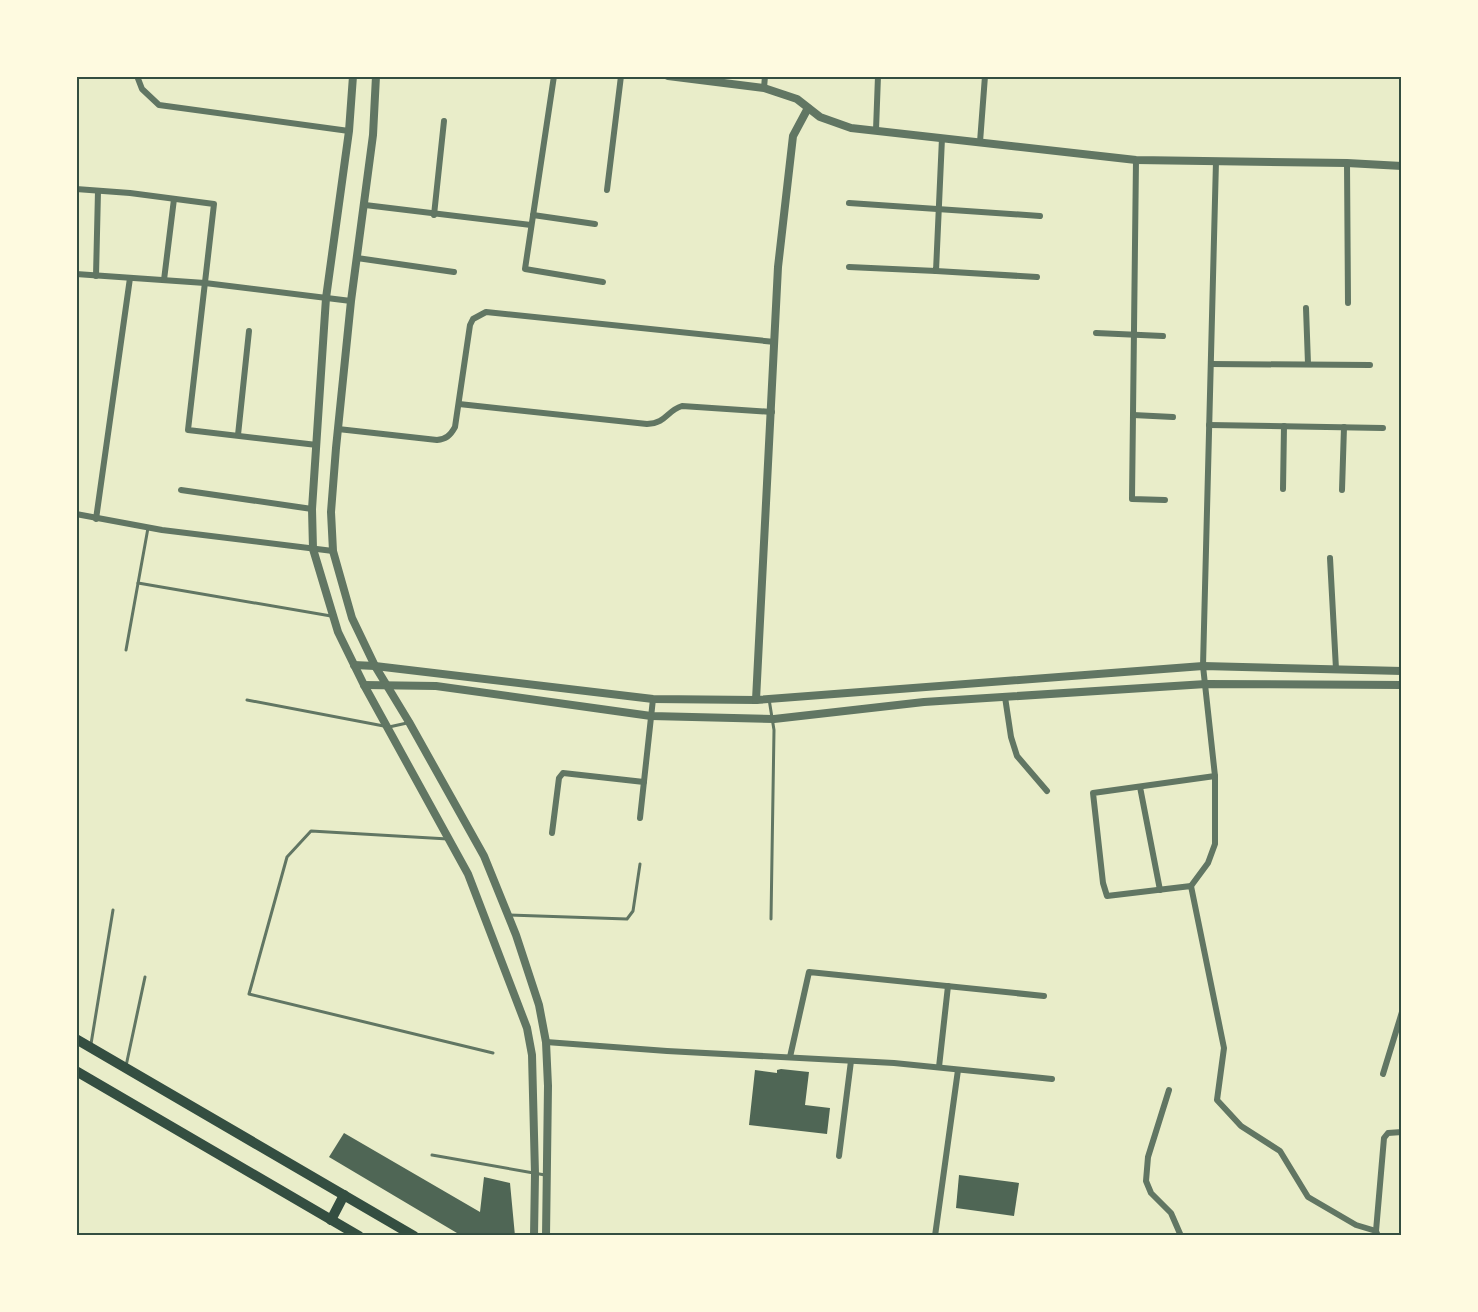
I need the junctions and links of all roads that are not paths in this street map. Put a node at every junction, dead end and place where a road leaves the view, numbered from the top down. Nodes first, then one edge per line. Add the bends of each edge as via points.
1 (137, 76) edge
2 (353, 76) edge
3 (376, 76) edge
4 (554, 76) edge
5 (621, 76) edge
6 (668, 76) edge
7 (765, 76) edge
8 (878, 76) edge
9 (985, 76) edge
10 (764, 88) junction
11 (808, 108) junction
12 (444, 121) dead end
13 (876, 130) junction
14 (349, 131) junction
15 (942, 138) junction
16 (980, 142) junction
17 (1136, 160) junction
18 (1216, 161) junction
19 (1347, 163) junction
20 (1401, 166) edge
21 (76, 189) edge
22 (607, 190) dead end
23 (98, 191) junction
24 (174, 199) junction
25 (849, 203) dead end
26 (365, 205) junction
27 (939, 208) junction
28 (434, 214) junction
29 (533, 215) junction
30 (1040, 216) dead end
31 (596, 224) dead end
32 (531, 225) junction
33 (357, 258) junction
34 (849, 267) dead end
35 (936, 271) junction
36 (454, 272) dead end
37 (76, 274) edge
38 (96, 276) junction
39 (1037, 277) dead end
40 (130, 278) junction
41 (164, 280) junction
42 (603, 282) dead end
43 (205, 283) junction
44 (326, 298) junction
45 (351, 301) junction
46 (1348, 303) dead end
47 (1305, 308) dead end
48 (249, 331) dead end
49 (1096, 333) dead end
50 (1134, 334) junction
51 (1163, 336) dead end
52 (775, 342) junction
53 (1211, 364) junction
54 (1308, 364) junction
55 (1370, 364) dead end
56 (459, 404) junction
57 (772, 411) junction
58 (1133, 416) junction
59 (1173, 417) dead end
60 (1209, 425) junction
61 (1284, 426) junction
62 (1344, 427) junction
63 (1383, 428) dead end
64 (338, 429) junction
65 (238, 435) junction
66 (317, 445) junction
67 (1283, 489) dead end
68 (181, 490) dead end
69 (1342, 490) dead end
70 (1165, 500) dead end
71 (312, 509) junction
72 (76, 514) edge
73 (96, 519) junction
74 (148, 527) junction
75 (313, 549) junction
76 (333, 551) junction
77 (1330, 558) dead end
78 (138, 583) junction
79 (332, 616) junction
80 (126, 650) dead end
81 (354, 665) junction
82 (375, 666) junction
83 (1203, 666) junction
84 (1336, 669) junction
85 (1401, 671) edge
86 (1206, 684) junction
87 (364, 685) junction
88 (388, 685) junction
89 (1401, 685) edge
90 (1005, 697) junction
91 (653, 699) junction
92 (769, 699) junction
93 (247, 700) dead end
94 (756, 700) junction
95 (651, 716) junction
96 (774, 719) junction
97 (409, 722) junction
98 (389, 728) junction
99 (1215, 776) junction
100 (644, 782) junction
101 (1140, 787) junction
102 (1047, 791) dead end
103 (640, 818) dead end
104 (552, 833) dead end
105 (449, 839) junction
106 (639, 864) dead end
107 (1191, 886) junction
108 (1160, 890) junction
109 (113, 910) dead end
110 (508, 915) junction
111 (771, 919) dead end
112 (145, 977) dead end
113 (948, 986) junction
114 (1044, 996) dead end
115 (1401, 1012) edge
116 (76, 1039) edge
117 (546, 1042) junction
118 (90, 1047) junction
119 (493, 1053) dead end
120 (790, 1057) junction
121 (851, 1061) junction
122 (126, 1066) junction
123 (939, 1067) junction
124 (958, 1070) junction
125 (76, 1071) edge
126 (1383, 1074) dead end
127 (1052, 1078) dead end
128 (1169, 1090) dead end
129 (1401, 1132) edge
130 (432, 1155) dead end
131 (839, 1156) dead end
132 (535, 1174) junction
133 (546, 1175) junction
134 (344, 1195) junction
135 (332, 1220) junction
136 (1377, 1233) edge
137 (359, 1236) edge
138 (414, 1236) edge
139 (534, 1236) edge
140 (546, 1236) edge
141 (935, 1236) edge
142 (1181, 1236) edge

1 - 14 street via 142,89 159,105
2 - 14 street
3 - 26 street
4 - 29 street
5 - 22 street
6 - 10 street
7 - 10 street
8 - 13 street
9 - 16 street
10 - 11 street via 797,99
11 - 13 street via 820,117 851,128
11 - 52 street via 793,136 778,267
12 - 28 street
13 - 15 street
14 - 44 street
15 - 16 street
15 - 27 street
16 - 17 street
17 - 18 street
17 - 50 street
18 - 19 street
18 - 53 street
19 - 20 street
19 - 46 street
21 - 23 street
23 - 24 street
23 - 38 street
24 - 41 street
24 - 43 street via 214,204
25 - 27 street
26 - 28 street
26 - 33 street
27 - 30 street
27 - 35 street
28 - 32 street
29 - 31 street
29 - 32 street
32 - 42 street via 525,270
33 - 36 street
33 - 45 street
34 - 35 street
35 - 39 street
37 - 38 street
38 - 40 street
40 - 41 street
40 - 73 street
41 - 43 street
43 - 44 street
43 - 65 street via 188,430
44 - 45 street
44 - 66 street
45 - 64 street
47 - 54 street
48 - 65 street
49 - 50 street
50 - 51 street
50 - 58 street
52 - 56 street via 486,312 470,325
52 - 57 street
53 - 54 street
53 - 60 street
54 - 55 street
56 - 57 street via 648,424 660,422 682,406
56 - 64 street via 454,427 445,439
57 - 94 street
58 - 59 street
58 - 70 street via 1132,499
60 - 61 street
60 - 83 street
61 - 62 street
61 - 67 street
62 - 63 street
62 - 69 street
64 - 76 street via 331,512
65 - 66 street
66 - 71 street
68 - 71 street
71 - 75 street
72 - 73 street
73 - 74 street
74 - 75 street
74 - 78 lane
75 - 76 street
75 - 79 street
76 - 82 street via 352,618
77 - 84 street
78 - 79 lane
78 - 80 lane
79 - 81 street
81 - 82 street
81 - 87 street
82 - 88 street
82 - 91 street
83 - 84 street
83 - 86 street
83 - 92 street
84 - 85 street
86 - 89 street
86 - 90 street
86 - 99 street
87 - 88 street
87 - 98 street
88 - 95 street via 436,686
88 - 97 street
90 - 96 street
90 - 102 street via 1017,756
91 - 94 street
91 - 95 street
92 - 94 street
92 - 96 lane
93 - 98 lane
95 - 96 street
95 - 100 street
96 - 111 lane
97 - 98 lane
97 - 110 street via 484,856
98 - 105 street
99 - 101 street
99 - 107 street via 1215,844 1208,863
100 - 103 street
100 - 104 street via 563,773 559,778
101 - 108 street
101 - 108 street via 1093,793 1102,883 1107,896
105 - 119 lane via 311,831 287,857 249,994
105 - 132 street via 473,883 531,1042
106 - 110 lane via 633,911 627,919
107 - 108 street
107 - 136 street via 1224,1048 1217,1100 1241,1126 1280,1151 1308,1197
109 - 118 lane
110 - 117 street via 539,1005
112 - 122 lane
113 - 114 street
113 - 120 street via 809,972
113 - 123 street
115 - 126 street
116 - 118 main road
117 - 120 street
117 - 133 street
118 - 122 main road
120 - 121 street
121 - 123 street
121 - 131 street
122 - 134 main road
123 - 124 street
124 - 127 street
124 - 141 street
125 - 135 main road
128 - 142 street via 1148,1156 1146,1181 1151,1193 1171,1213
129 - 136 street via 1388,1133 1384,1138
130 - 132 lane
132 - 133 lane
132 - 139 street
133 - 140 street
134 - 135 main road
134 - 138 main road
135 - 137 main road

